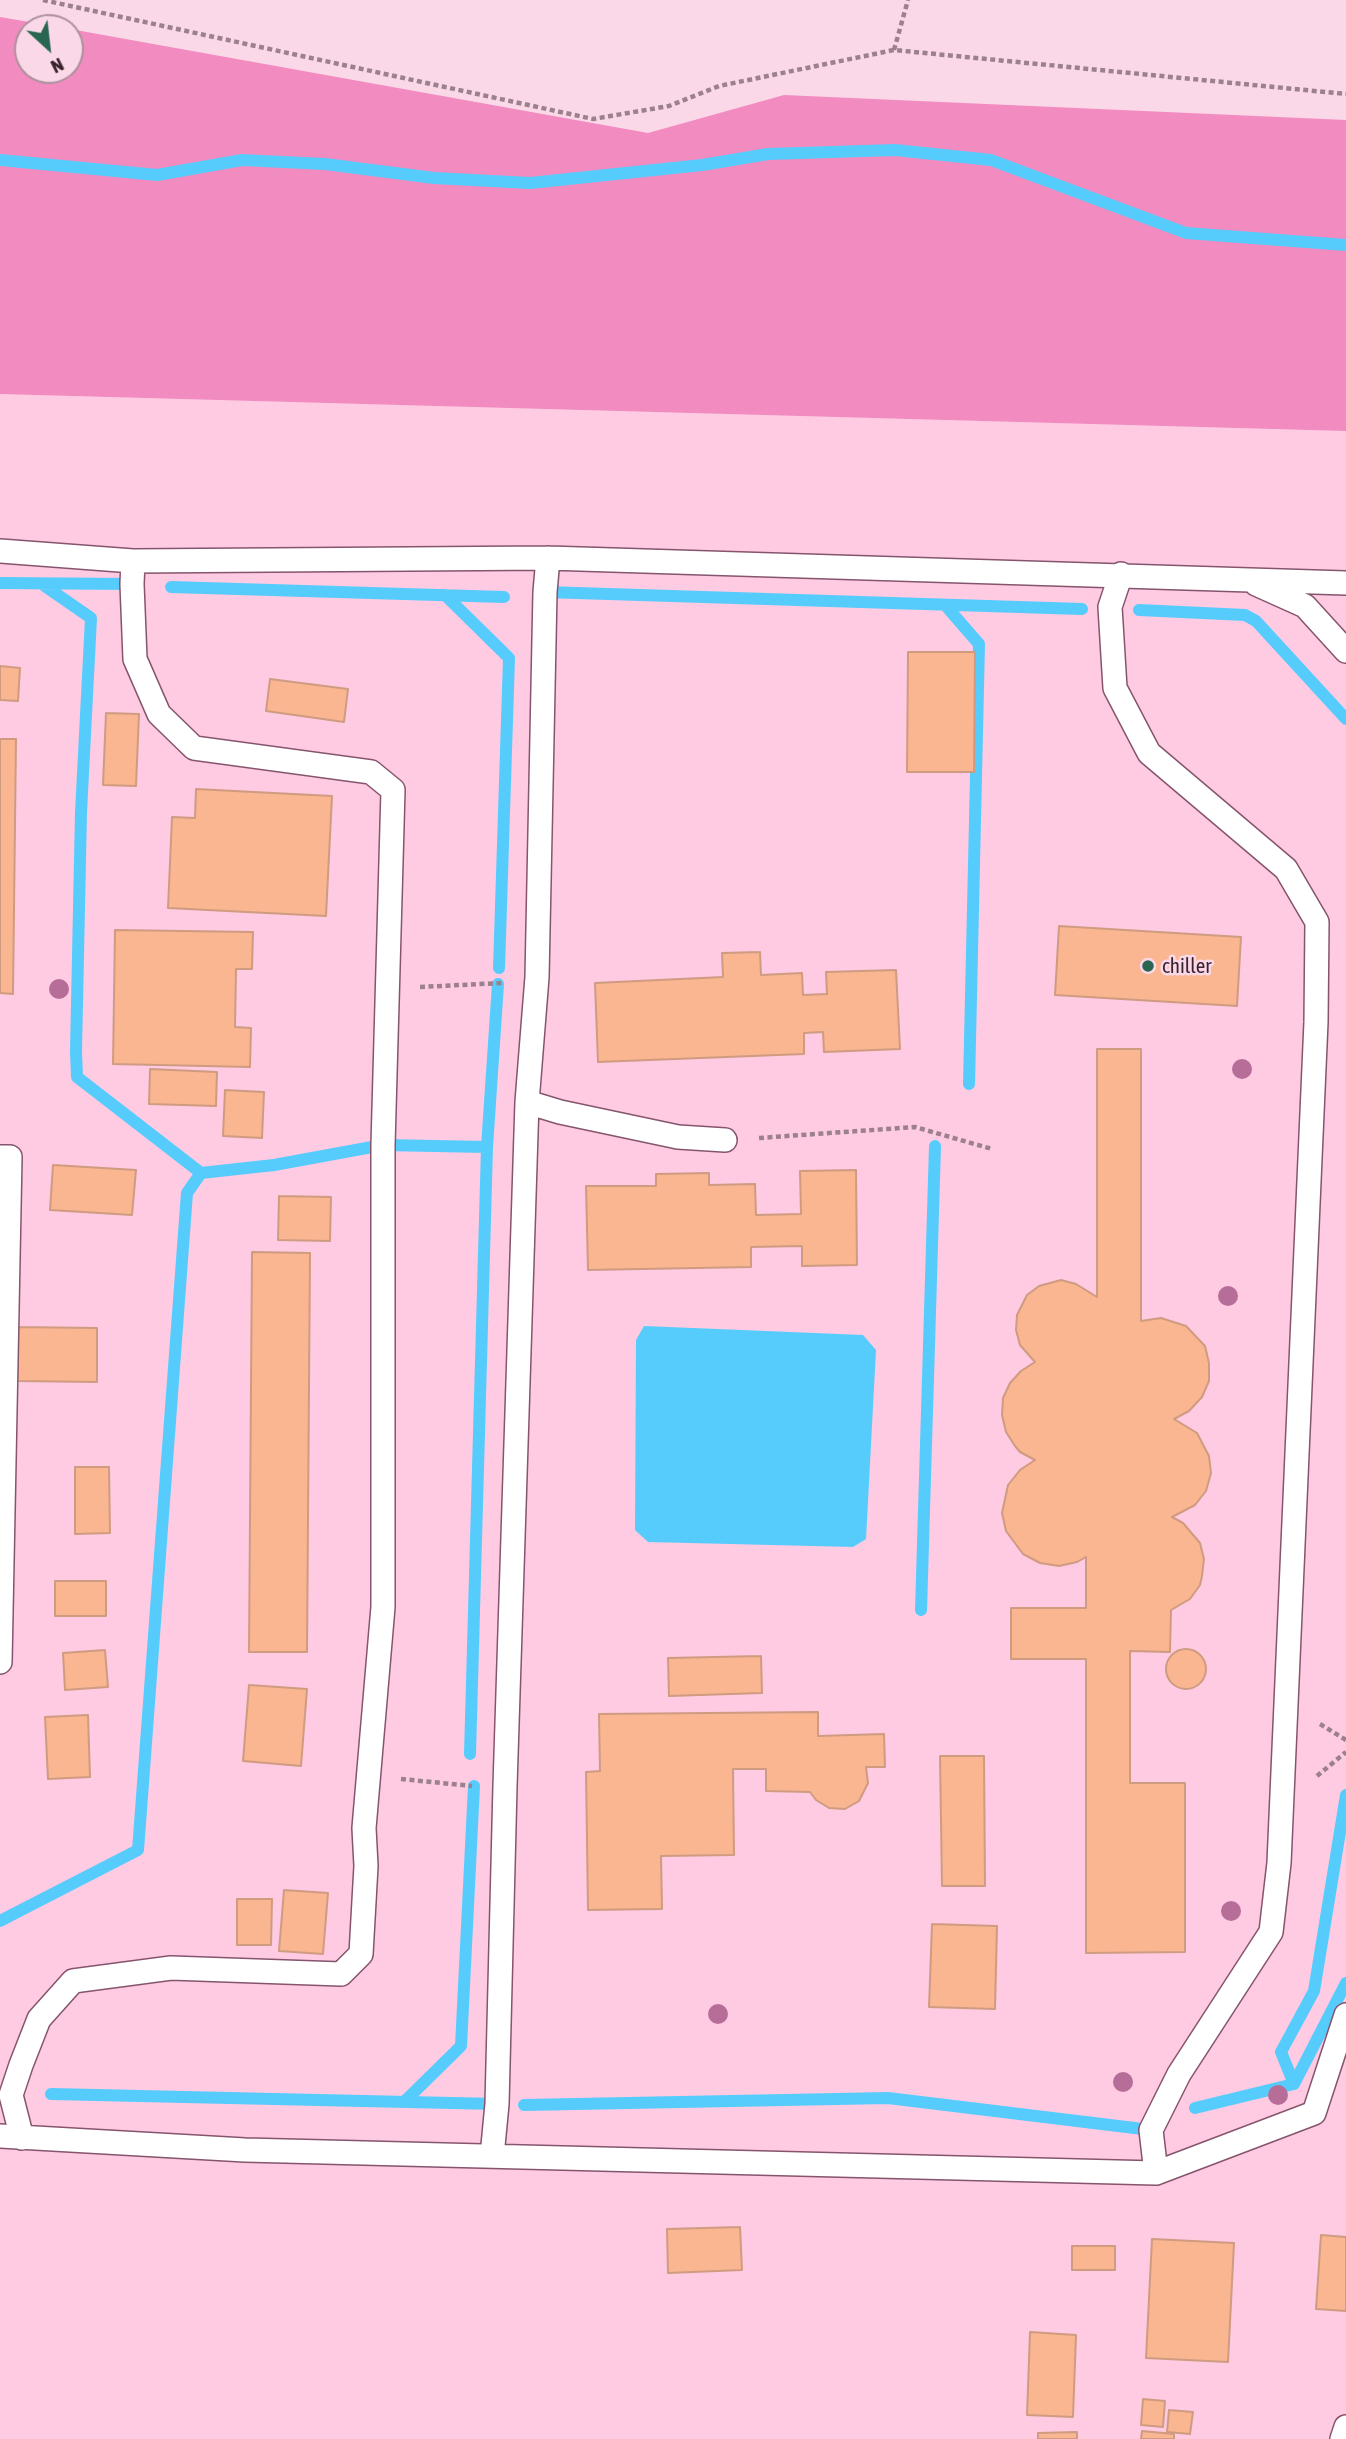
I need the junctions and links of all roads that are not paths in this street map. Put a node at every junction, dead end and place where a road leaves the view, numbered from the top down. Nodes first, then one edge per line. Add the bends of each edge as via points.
1 (0, 551) edge
2 (548, 558) junction
3 (133, 561) junction
4 (1121, 574) junction
5 (1244, 578) junction
6 (1346, 583) edge
7 (1346, 651) edge
8 (527, 1102) junction
9 (725, 1140) road end
10 (0, 1157) edge
11 (0, 1662) edge
12 (1346, 2015) edge
13 (11, 2137) edge
14 (492, 2156) junction
15 (1156, 2173) junction
16 (1346, 2427) edge
17 (1342, 2439) edge

1 - 3 lane
2 - 3 lane
2 - 4 lane
2 - 8 lane via 537,977
3 - 13 lane via 135,659 159,714 194,748 371,772 393,790 383,1145 383,1607 364,1828 361,1954 341,1974 171,1968 73,1981 38,2019 11,2095
4 - 5 lane
4 - 15 lane via 1110,607 1115,688 1149,753 1286,869 1317,922 1279,1863 1271,1932 1179,2074 1151,2130
5 - 6 lane
5 - 7 lane via 1305,606
8 - 9 lane via 678,1137
8 - 14 lane
10 - 11 lane via 10,1157
12 - 15 lane via 1314,2113
13 - 14 lane via 245,2150
14 - 15 lane
16 - 17 lane

